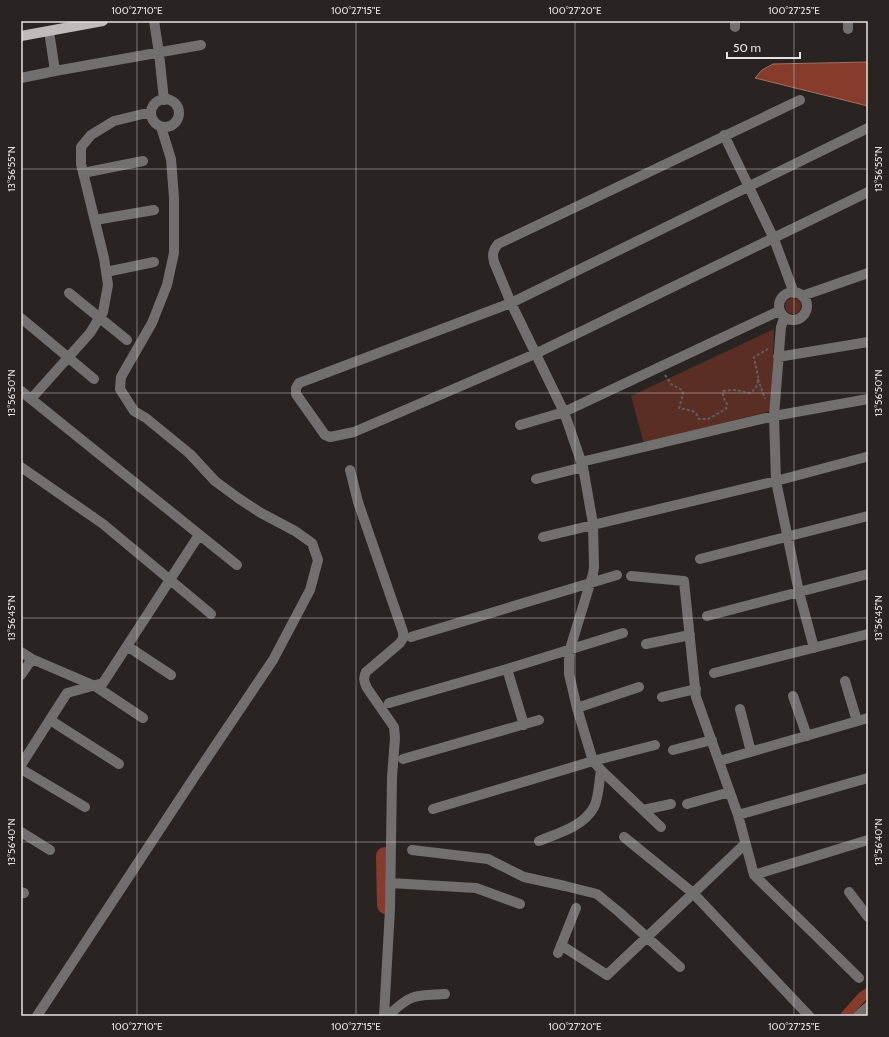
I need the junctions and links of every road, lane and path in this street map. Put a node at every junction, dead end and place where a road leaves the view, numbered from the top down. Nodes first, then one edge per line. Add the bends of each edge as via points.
1 (103, 21) edge
2 (154, 21) edge
3 (49, 31) junction
4 (21, 36) edge
5 (201, 45) dead end
6 (159, 53) junction
7 (55, 71) junction
8 (21, 77) edge
9 (164, 100) junction
10 (800, 100) dead end
11 (151, 112) junction
12 (161, 127) junction
13 (868, 128) edge
14 (724, 135) junction
15 (143, 161) dead end
16 (83, 173) junction
17 (750, 186) junction
18 (868, 192) edge
19 (154, 210) dead end
20 (95, 220) junction
21 (774, 238) junction
22 (154, 262) dead end
23 (106, 272) junction
24 (868, 273) edge
25 (69, 293) dead end
26 (798, 294) junction
27 (511, 303) junction
28 (782, 314) junction
29 (21, 318) edge
30 (100, 318) junction
31 (127, 340) dead end
32 (868, 342) edge
33 (779, 344) junction
34 (535, 354) junction
35 (68, 357) junction
36 (778, 357) junction
37 (660, 367) junction
38 (758, 378) junction
39 (94, 379) dead end
40 (21, 391) edge
41 (31, 399) junction
42 (868, 399) edge
43 (765, 400) dead end
44 (564, 412) junction
45 (774, 416) junction
46 (520, 425) dead end
47 (866, 457) dead end
48 (582, 464) junction
49 (21, 467) edge
50 (350, 470) dead end
51 (536, 479) dead end
52 (776, 481) junction
53 (868, 516) edge
54 (593, 524) junction
55 (199, 535) junction
56 (544, 537) dead end
57 (786, 537) junction
58 (700, 559) dead end
59 (236, 565) dead end
60 (868, 574) edge
61 (617, 575) dead end
62 (631, 576) dead end
63 (170, 580) junction
64 (590, 584) junction
65 (799, 592) junction
66 (211, 614) dead end
67 (707, 616) dead end
68 (623, 633) dead end
69 (868, 634) edge
70 (690, 635) junction
71 (411, 637) dead end
72 (646, 644) dead end
73 (127, 646) junction
74 (814, 648) junction
75 (570, 649) junction
76 (21, 652) edge
77 (32, 659) junction
78 (507, 669) junction
79 (714, 673) dead end
80 (21, 675) edge
81 (171, 675) dead end
82 (845, 681) dead end
83 (95, 686) junction
84 (639, 687) dead end
85 (696, 689) junction
86 (792, 696) dead end
87 (662, 697) dead end
88 (389, 702) dead end
89 (577, 708) junction
90 (740, 709) dead end
91 (143, 718) dead end
92 (868, 718) edge
93 (50, 720) junction
94 (539, 720) dead end
95 (857, 721) junction
96 (524, 725) junction
97 (807, 736) junction
98 (712, 740) junction
99 (655, 745) dead end
100 (673, 750) dead end
101 (751, 752) junction
102 (403, 759) dead end
103 (593, 761) junction
104 (719, 761) junction
105 (119, 764) dead end
106 (21, 765) edge
107 (21, 770) edge
108 (601, 770) junction
109 (868, 778) edge
110 (730, 792) junction
111 (671, 804) dead end
112 (688, 804) dead end
113 (85, 807) dead end
114 (433, 809) dead end
115 (643, 810) junction
116 (738, 815) junction
117 (661, 827) dead end
118 (21, 832) edge
119 (624, 837) dead end
120 (868, 840) edge
121 (539, 841) dead end
122 (745, 844) junction
123 (50, 850) dead end
124 (412, 850) dead end
125 (754, 875) junction
126 (390, 883) junction
127 (849, 892) dead end
128 (693, 894) junction
129 (520, 904) dead end
130 (576, 908) dead end
131 (868, 917) edge
132 (647, 937) junction
133 (680, 967) dead end
134 (859, 978) dead end
135 (445, 994) dead end
136 (868, 1007) edge
137 (37, 1016) edge
138 (384, 1016) edge
139 (388, 1016) edge
140 (809, 1016) edge
141 (858, 1016) edge

1 - 3 main road
2 - 6 street
3 - 4 main road
3 - 7 street
5 - 6 street
6 - 7 street
6 - 9 street
7 - 8 street
9 - 11 street via 158,101
9 - 12 street via 172,102 179,113 173,124
10 - 14 street
11 - 12 street via 153,121
11 - 16 street via 114,121 91,135 81,147
12 - 137 street via 171,159 174,253 167,285 152,323 121,377 120,389 134,411 190,454 215,480 261,513 295,530 312,543 318,560 310,590 273,660
13 - 17 street
14 - 17 street
14 - 27 street via 498,244 492,255
15 - 16 street
16 - 20 street
17 - 21 street
17 - 27 street
18 - 21 street
19 - 20 street
20 - 23 street
21 - 26 street
21 - 34 street
22 - 23 street
23 - 30 street via 108,285
24 - 26 street
25 - 30 street
26 - 28 street via 790,292 783,296 779,303
26 - 28 street via 807,306 803,315 794,320
27 - 34 street
27 - 34 street via 299,383 296,394 321,431 330,437 354,432
28 - 33 street
28 - 37 street
29 - 35 street
30 - 31 street
30 - 35 street
32 - 36 street
33 - 36 street
33 - 38 path via 754,357
34 - 44 street
35 - 39 street
35 - 41 street
36 - 45 street
37 - 38 path via 671,384 682,390 679,408 691,410 699,419 708,419 726,409 724,391 750,393 758,384
37 - 44 street
38 - 43 path
40 - 41 street
41 - 55 street
42 - 45 street
44 - 46 street
44 - 48 street
45 - 48 street
45 - 52 street
47 - 52 street
48 - 51 street
48 - 54 street
49 - 63 street via 103,524
50 - 126 street via 358,502 403,632 400,643 364,676 367,688 395,732
52 - 54 street
52 - 57 street
53 - 57 street
54 - 56 street
54 - 64 street via 594,567
55 - 59 street
55 - 63 street
57 - 58 street
57 - 65 street
60 - 65 street
61 - 64 street
62 - 70 street via 684,581
63 - 66 street
63 - 73 street
64 - 71 street
64 - 75 street
65 - 67 street
65 - 74 street
68 - 75 street
69 - 74 street
70 - 72 street
70 - 85 street
73 - 81 street
73 - 83 street via 103,683
74 - 79 street
75 - 78 street
75 - 89 street via 569,674
76 - 77 street
77 - 80 street
77 - 83 street
78 - 88 street
78 - 96 street
82 - 95 street
83 - 91 street
83 - 93 street via 67,694
84 - 89 street
85 - 87 street
85 - 98 street via 696,697
86 - 97 street
89 - 103 street
90 - 101 street
92 - 95 street
93 - 105 street
93 - 106 street
94 - 96 street
95 - 97 street
96 - 102 street
97 - 101 street
98 - 100 street
98 - 104 street
99 - 103 street
101 - 104 street
103 - 108 street
103 - 114 street
104 - 110 street
107 - 113 street
108 - 115 street
108 - 121 street via 596,802 589,813 573,828
109 - 116 street
110 - 112 street
110 - 116 street
111 - 115 street
115 - 117 street
116 - 122 street
118 - 123 street
119 - 128 street
120 - 125 street
122 - 125 street
122 - 128 street
124 - 132 street via 488,859 524,877 597,894
125 - 134 street
126 - 129 street via 476,888
126 - 138 street
127 - 131 street
128 - 132 street
128 - 140 street
130 - 132 street via 560,949 607,975
132 - 133 street
135 - 139 street via 414,996
136 - 141 street

